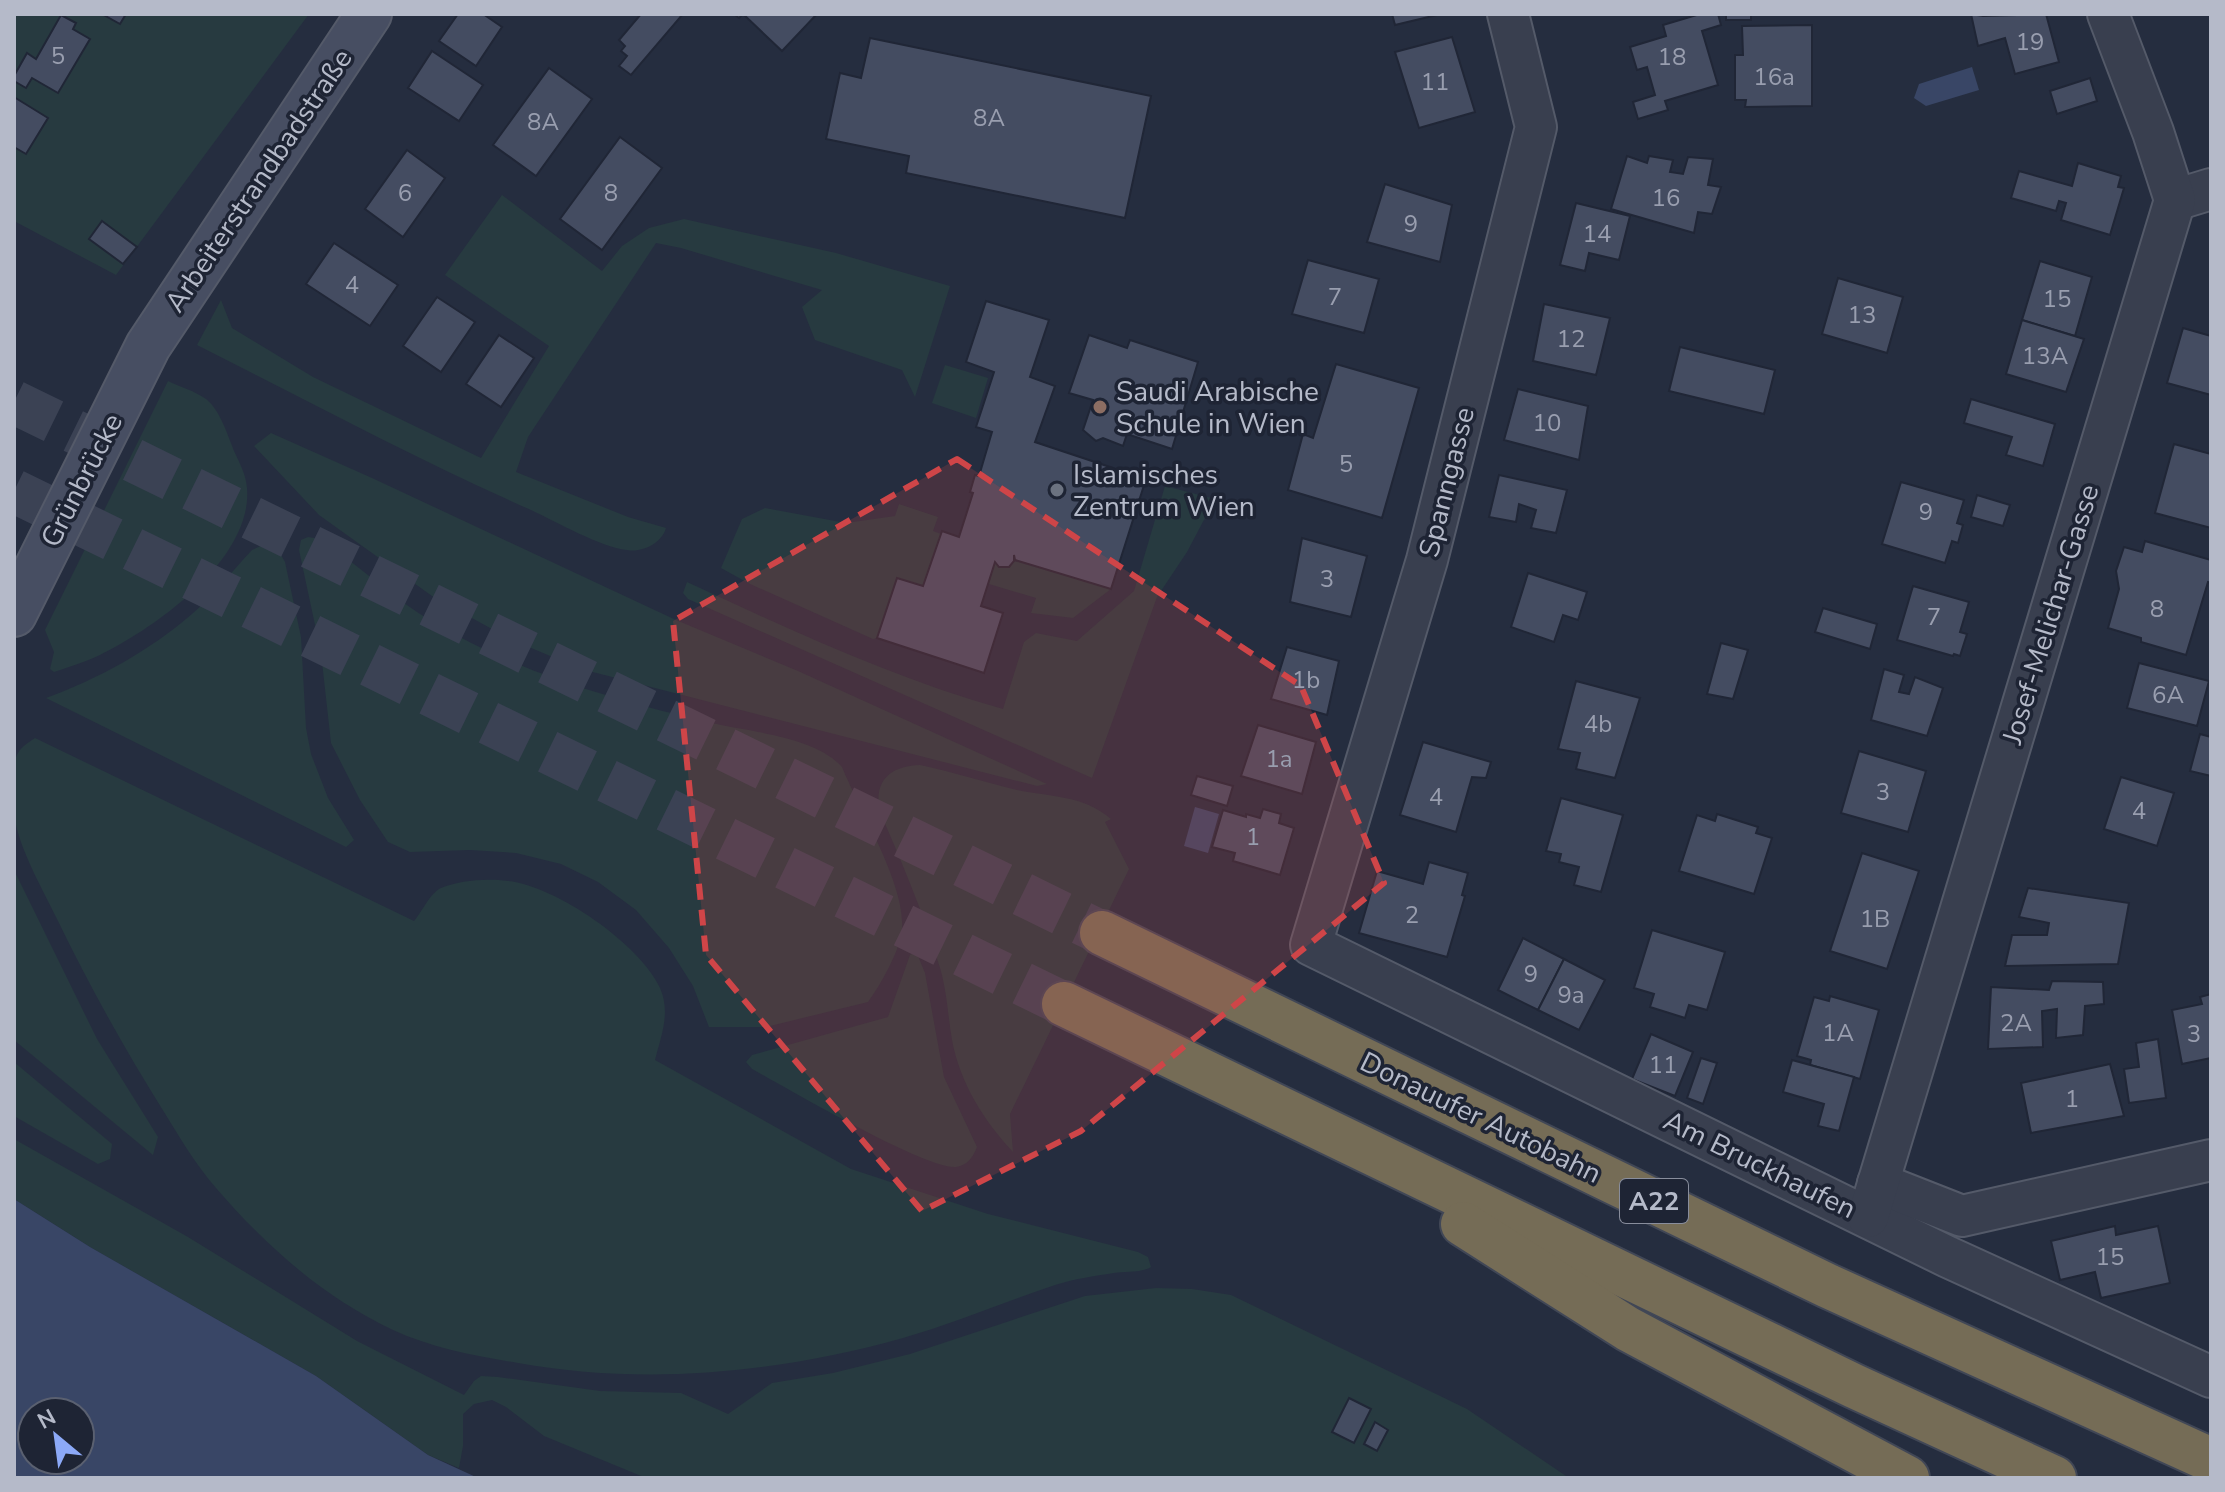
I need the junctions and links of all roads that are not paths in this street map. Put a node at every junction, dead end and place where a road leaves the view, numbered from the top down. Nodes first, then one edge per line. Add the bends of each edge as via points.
1 (369, 14) edge
2 (1508, 14) edge
3 (2108, 14) edge
4 (2193, 194) edge
5 (148, 346) joint
6 (14, 614) edge
7 (1102, 933) tunnel mouth
8 (1311, 945) joint
9 (1064, 1004) tunnel mouth
10 (1300, 1118) junction
11 (2211, 1160) edge
12 (1873, 1200) junction
13 (1962, 1216) junction
14 (1948, 1257) junction
15 (2211, 1377) edge
16 (2211, 1460) edge
17 (1907, 1478) edge
18 (2054, 1478) edge

1 - 5 street, Arbeiterstrandbadstraße
2 - 8 street, Spanngasse via 1536,127 1427,560
3 - 4 street, Josef-Melichar-Gasse via 2153,132
4 - 12 street, Josef-Melichar-Gasse
5 - 6 street, Grünbrücke
7 - 16 highway, Donauufer Autobahn / A22 via 1828,1286
8 - 12 street, Am Bruckhaufen
9 - 10 highway
10 - 17 highway via 1628,1329
10 - 18 highway
11 - 13 street
12 - 13 street
12 - 14 street, Am Bruckhaufen
13 - 14 street
14 - 15 street, Am Bruckhaufen

